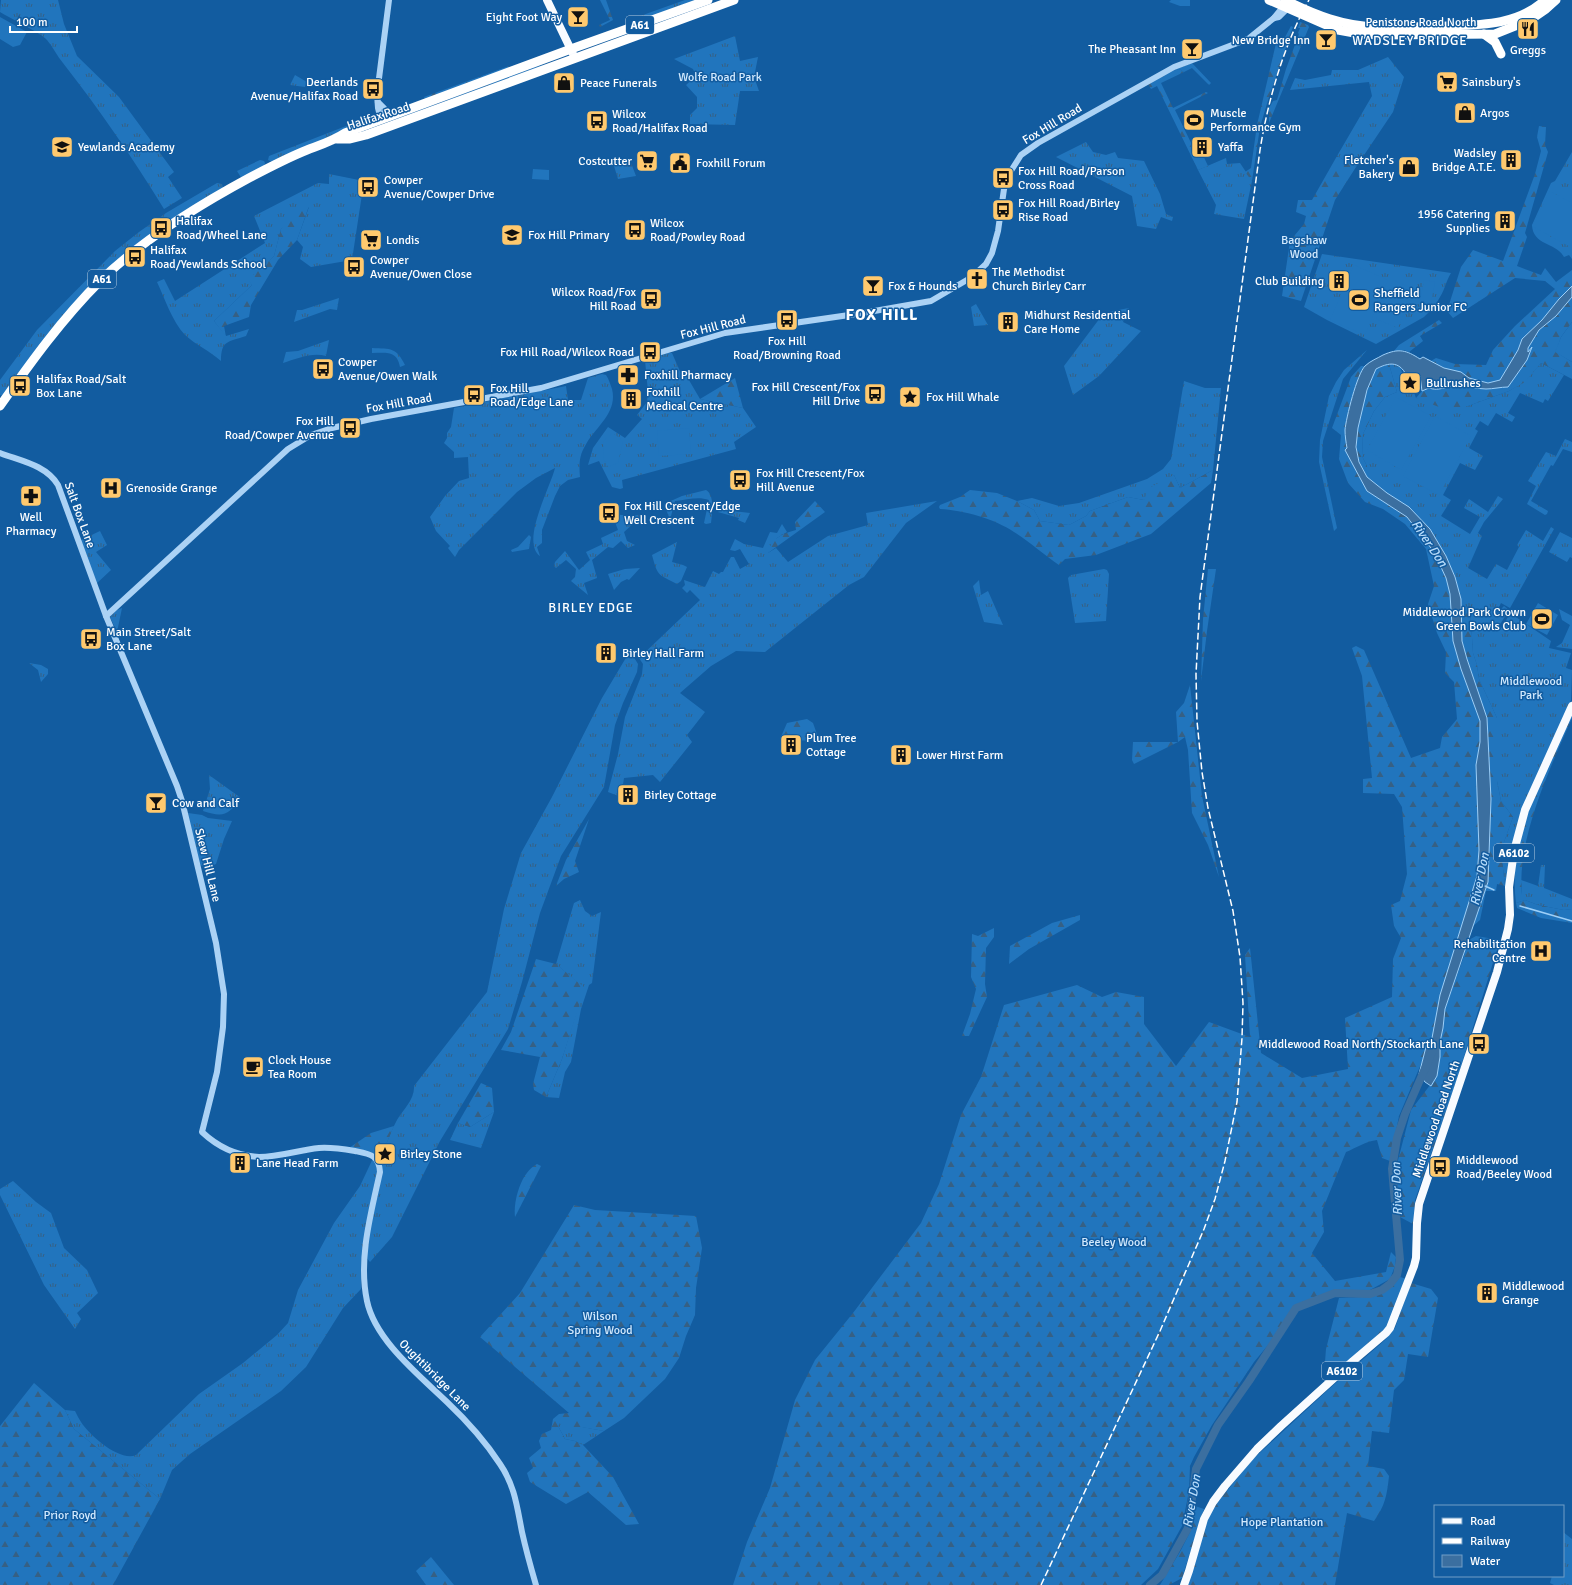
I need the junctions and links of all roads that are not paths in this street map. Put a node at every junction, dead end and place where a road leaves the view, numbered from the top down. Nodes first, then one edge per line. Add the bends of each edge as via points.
1 (389, 0) edge
2 (547, 0) edge
3 (708, 0) edge
4 (734, 0) edge
5 (1269, 0) edge
6 (1545, 0) edge
7 (1556, 0) edge
8 (1286, 4) edge
9 (1501, 28) junction
10 (1352, 29) junction
11 (1484, 34) junction
12 (571, 49) junction
13 (1501, 54) dead end
14 (574, 59) junction
15 (385, 122) junction
16 (0, 406) edge
17 (0, 454) edge
18 (106, 616) junction
19 (1572, 706) edge
20 (246, 1155) joint
21 (536, 1585) edge
22 (1184, 1585) edge

1 - 15 street via 377,90 378,102 384,108
2 - 12 main road
3 - 12 highway, Halifax Road / A61
4 - 14 highway, Halifax Road / A61
5 - 8 highway
6 - 9 highway, Penistone Road North
7 - 9 highway, Penistone Road North via 1525,23
8 - 10 highway, Penistone Road North
8 - 18 street, Fox Hill Road via 1274,18 1248,38 1174,67 1044,139 1021,155 1007,180 998,231 989,259 972,277 936,299 870,312 725,332 541,388 371,419 321,431 288,449
9 - 10 highway, Penistone Road North via 1449,26
9 - 11 highway, Penistone Road North
10 - 11 highway, Penistone Road North via 1380,35
11 - 13 highway via 1493,40
12 - 14 main road
12 - 15 highway, Halifax Road / A61
14 - 15 highway, Halifax Road / A61
15 - 16 highway, Halifax Road / A61 via 345,133 335,140 291,157 242,182 178,221 128,256 100,281 63,322
17 - 18 street, Salt Box Lane via 36,466 54,479 64,498
18 - 20 street, Skew Hill Lane via 177,786 220,964 224,994 223,1027 217,1072 202,1132 218,1145
19 - 22 main road, Middlewood Road North / A6102 via 1529,799 1518,831 1510,881 1510,915 1505,943 1489,998 1419,1204 1416,1258 1394,1320 1386,1333 1257,1449 1219,1494 1200,1530
20 - 21 street, Oughtibridge Lane via 260,1157 327,1148 366,1153 376,1158 380,1172 367,1236 365,1275 367,1302 371,1314 398,1355 468,1423 501,1464 513,1488 526,1552

